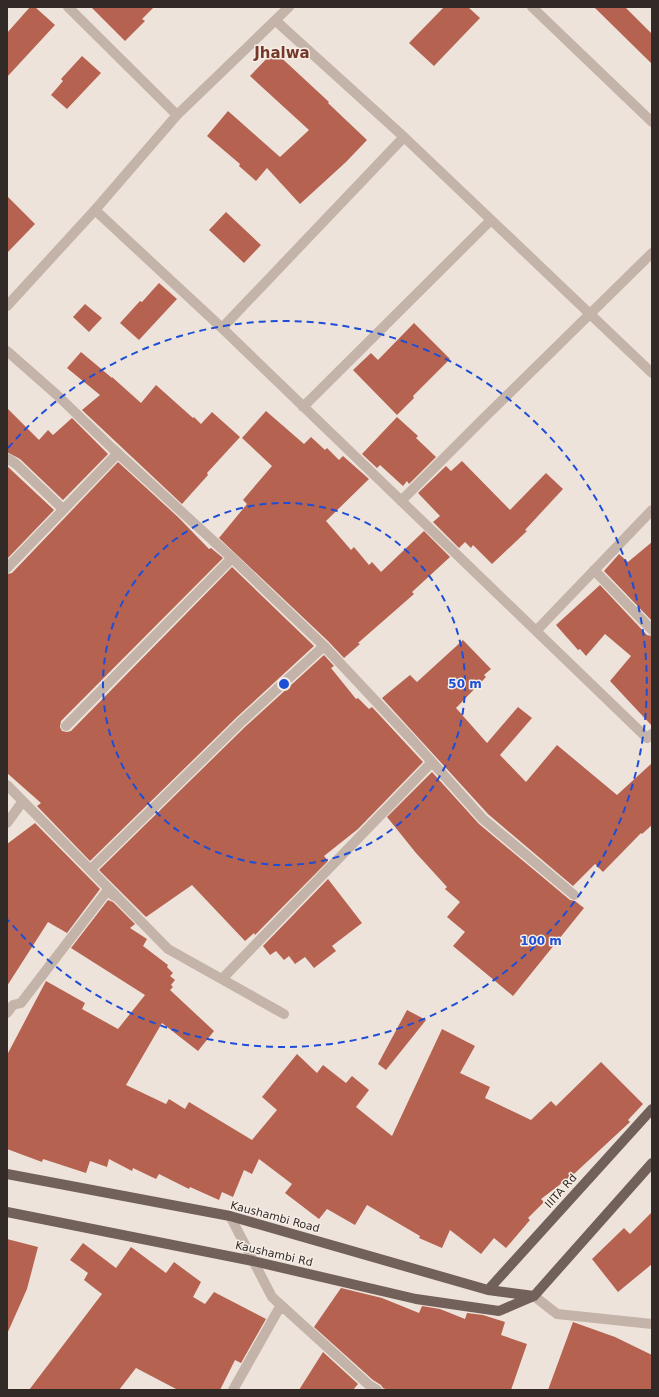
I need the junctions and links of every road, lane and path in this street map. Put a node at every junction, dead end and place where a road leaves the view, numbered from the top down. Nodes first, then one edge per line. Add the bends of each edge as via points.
1 (68, 7) edge
2 (289, 7) edge
3 (532, 7) edge
4 (276, 21) junction
5 (177, 114) junction
6 (652, 122) edge
7 (404, 137) junction
8 (95, 210) junction
9 (491, 220) junction
10 (652, 253) edge
11 (7, 306) edge
12 (590, 314) junction
13 (222, 328) junction
14 (7, 351) edge
15 (652, 373) edge
16 (303, 406) junction
17 (118, 453) junction
18 (7, 458) edge
19 (401, 501) junction
20 (63, 509) junction
21 (652, 510) edge
22 (232, 558) junction
23 (7, 568) edge
24 (594, 570) junction
25 (652, 630) edge
26 (536, 631) junction
27 (324, 646) junction
28 (66, 726) dead end
29 (652, 734) edge
30 (432, 762) junction
31 (7, 785) edge
32 (23, 801) junction
33 (7, 823) edge
34 (90, 870) junction
35 (574, 895) dead end
36 (119, 900) junction
37 (222, 979) junction
38 (9, 1007) edge
39 (284, 1014) dead end
40 (652, 1109) edge
41 (652, 1163) edge
42 (7, 1174) edge
43 (7, 1212) edge
44 (230, 1216) junction
45 (253, 1262) junction
46 (488, 1290) junction
47 (534, 1296) junction
48 (281, 1305) junction
49 (652, 1324) edge
50 (232, 1390) edge
51 (377, 1390) edge

1 - 5 street
2 - 4 street
3 - 6 street
4 - 5 street
4 - 7 street
5 - 8 street
7 - 9 street
7 - 13 street
8 - 11 street
8 - 13 street
9 - 12 street
9 - 16 street
10 - 12 street
12 - 15 street
12 - 19 street
13 - 16 street
14 - 17 street
16 - 19 street
17 - 20 street
17 - 22 street
18 - 20 street
19 - 26 street
20 - 23 street
21 - 24 street
22 - 27 street
22 - 28 street
24 - 25 street
24 - 26 street
26 - 29 street via 647,738
27 - 30 street
27 - 34 street via 242,721
30 - 35 street via 483,818
30 - 37 street
31 - 32 street
32 - 33 street
32 - 34 street
34 - 36 street
36 - 37 street via 168,949
36 - 38 street via 107,891 21,1003
37 - 39 street
40 - 46 main road, IIITA Rd
41 - 47 main road
42 - 44 main road, Kaushambi Road
43 - 45 main road, Kaushambi Rd
44 - 45 street
44 - 46 main road, Kaushambi Road
45 - 47 main road, Kaushambi Rd via 416,1299 499,1312
45 - 48 street via 272,1297
46 - 47 main road, Kaushambi Road
47 - 49 street via 557,1314
48 - 50 street
48 - 51 street

